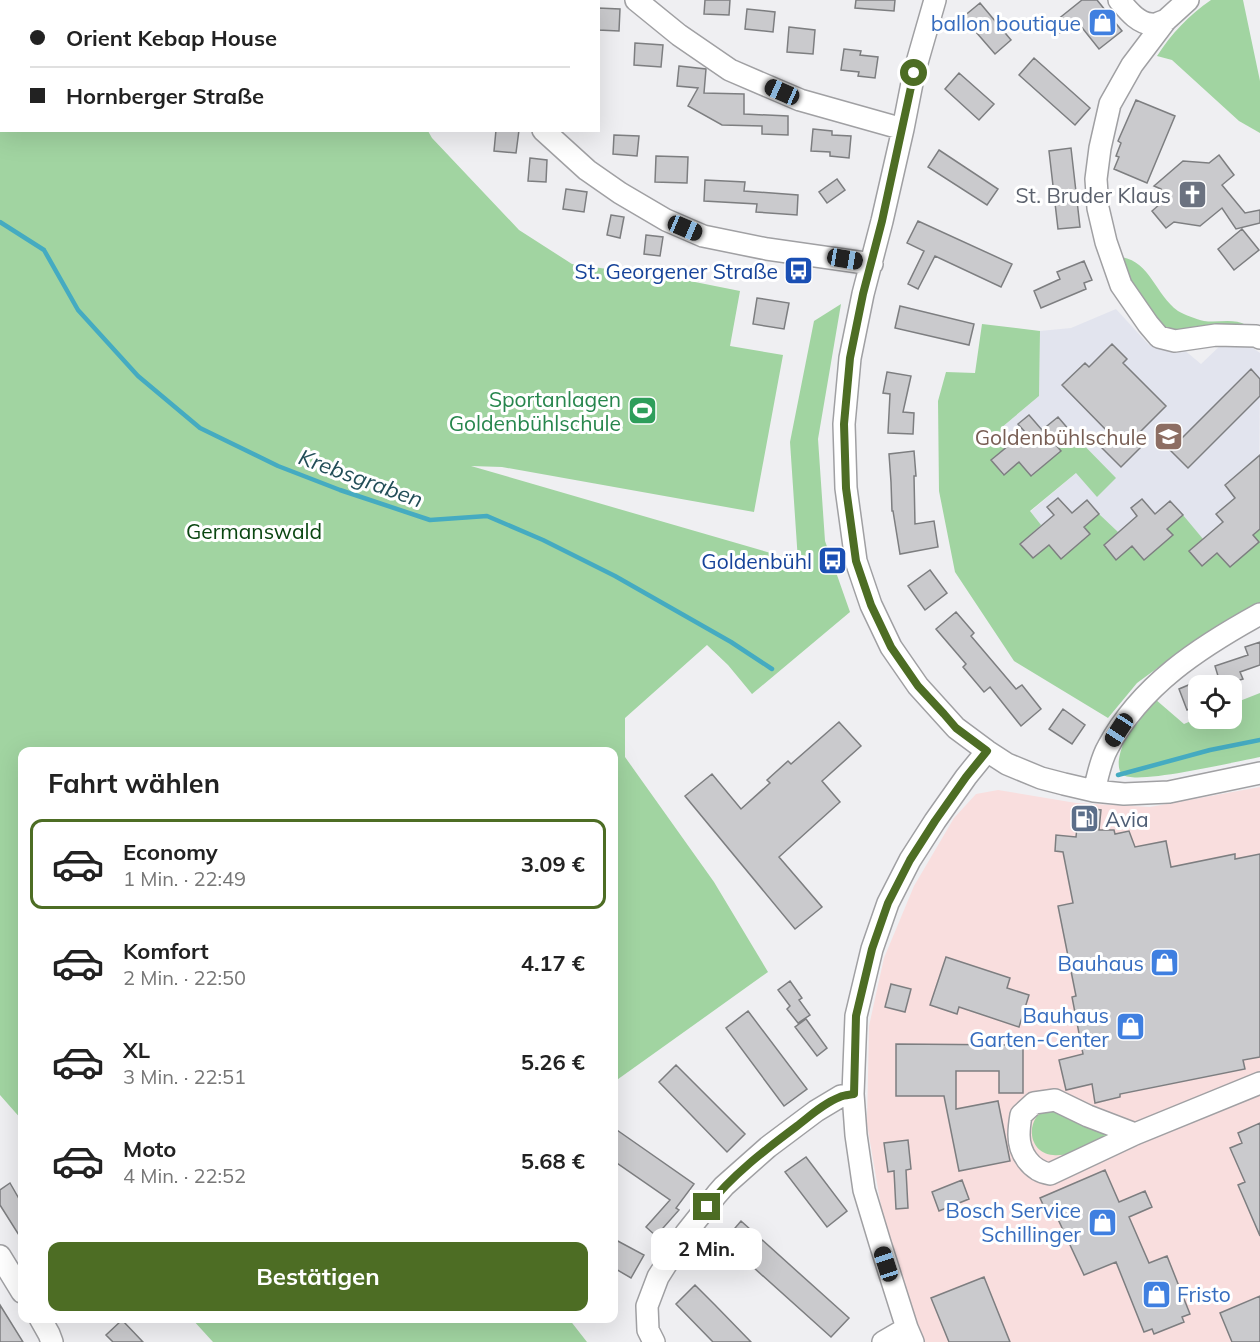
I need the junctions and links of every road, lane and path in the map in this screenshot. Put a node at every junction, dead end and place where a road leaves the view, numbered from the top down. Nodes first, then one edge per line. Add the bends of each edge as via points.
1 (636, 0) edge
2 (934, 0) edge
3 (1119, 0) edge
4 (1184, 1) edge
5 (1166, 20) junction
6 (903, 129) junction
7 (545, 132) edge
8 (872, 264) junction
9 (1260, 338) edge
10 (1260, 614) edge
11 (987, 751) junction
12 (1260, 773) edge
13 (1094, 791) junction
14 (1260, 1083) edge
15 (854, 1094) junction
16 (1135, 1134) junction
17 (0, 1256) edge
18 (18, 1285) edge
19 (42, 1323) edge
20 (910, 1335) edge
21 (52, 1342) edge
22 (654, 1342) edge
23 (884, 1342) edge

1 - 6 street via 730,69 800,100
2 - 6 street
3 - 5 street via 1140,20 1152,25
4 - 5 street
5 - 9 street via 1132,65 1110,104 1096,178 1108,250 1121,285 1160,338
6 - 8 street
7 - 8 street via 587,170 620,193 666,220 704,236
8 - 11 street via 850,358 844,424 846,488 856,561 886,637 912,678 956,728
10 - 13 street via 1184,661 1150,690 1108,747
11 - 13 street via 1041,778
11 - 15 street via 935,821 888,903 856,1016
12 - 13 street via 1169,792
14 - 16 street
15 - 20 street via 864,1190
15 - 22 street via 841,1096 768,1147 724,1186 686,1233 658,1277 647,1306 648,1329
16 - 16 street via 1050,1174 1041,1173 1024,1157 1018,1136 1021,1115 1034,1103 1055,1100
17 - 18 street
19 - 21 street
20 - 23 street

